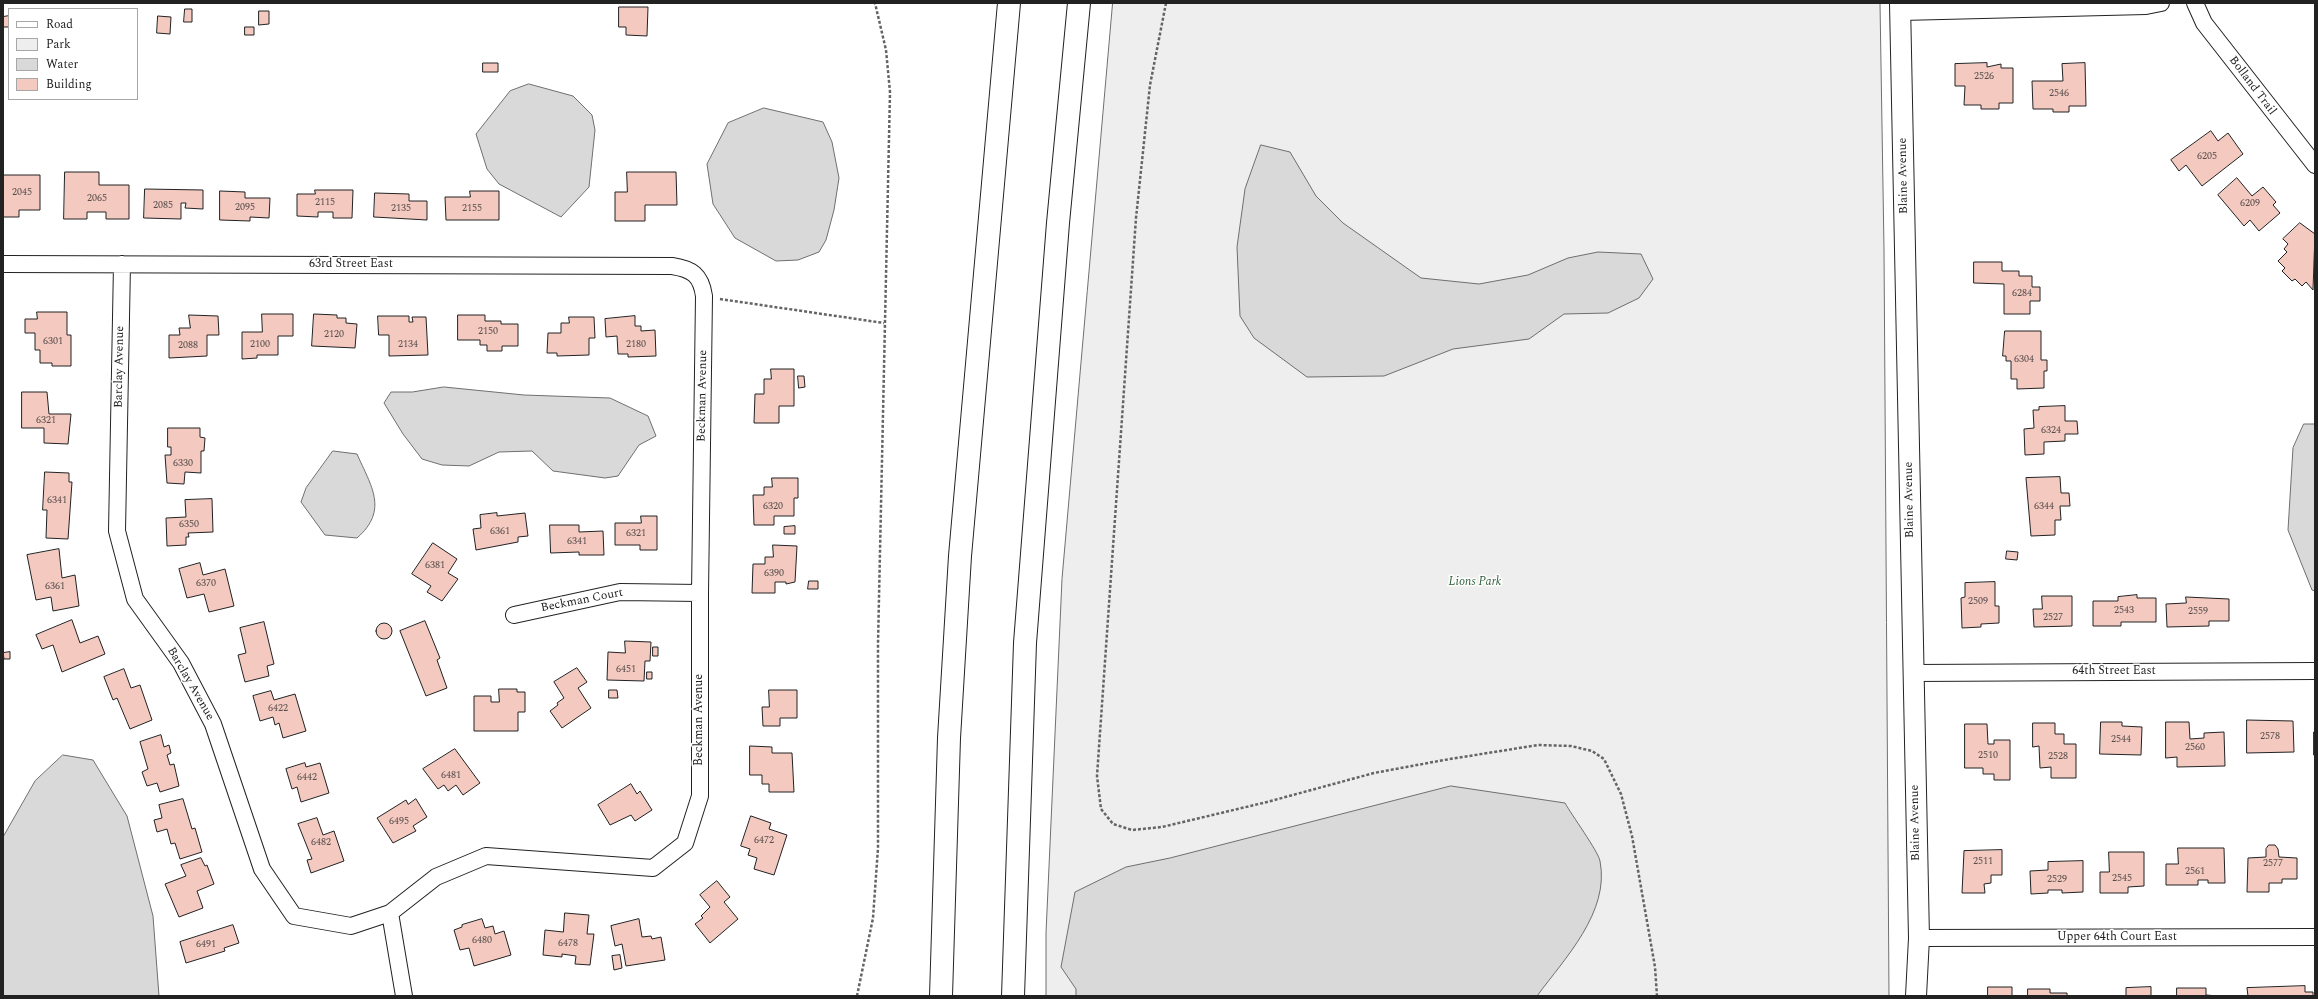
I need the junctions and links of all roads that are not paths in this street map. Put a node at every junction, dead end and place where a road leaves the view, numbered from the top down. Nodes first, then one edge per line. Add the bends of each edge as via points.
1 (1009, 3) edge
2 (1079, 3) edge
3 (2161, 3) edge
4 (2195, 3) edge
5 (1900, 7) edge
6 (2315, 165) edge
7 (3, 264) edge
8 (122, 264) junction
9 (697, 275) joint
10 (700, 593) junction
11 (514, 615) dead end
12 (2315, 671) edge
13 (1913, 673) junction
14 (390, 913) junction
15 (2315, 937) edge
16 (1919, 938) junction
17 (404, 996) edge
18 (941, 996) edge
19 (1013, 996) edge
20 (1916, 996) edge

1 - 18 highway via 960,556 949,738
2 - 19 highway via 1058,223 1025,644
3 - 5 street via 2146,6
4 - 6 street, Bolland Trail via 2204,23
5 - 13 street, Blaine Avenue
7 - 8 street, 63rd Street East
8 - 9 street, 63rd Street East via 672,266 687,268
8 - 14 street, Barclay Avenue via 117,531 135,599 181,663 213,724 262,869 294,916 351,926
9 - 10 street, Beckman Avenue via 704,296
10 - 11 street, Beckman Court via 620,592
10 - 14 street, Beckman Avenue via 700,796 685,843 653,868 486,856 436,877
12 - 13 street, 64th Street East
13 - 16 street, Blaine Avenue
14 - 17 street
15 - 16 street, Upper 64th Court East
16 - 20 street, Blaine Avenue

